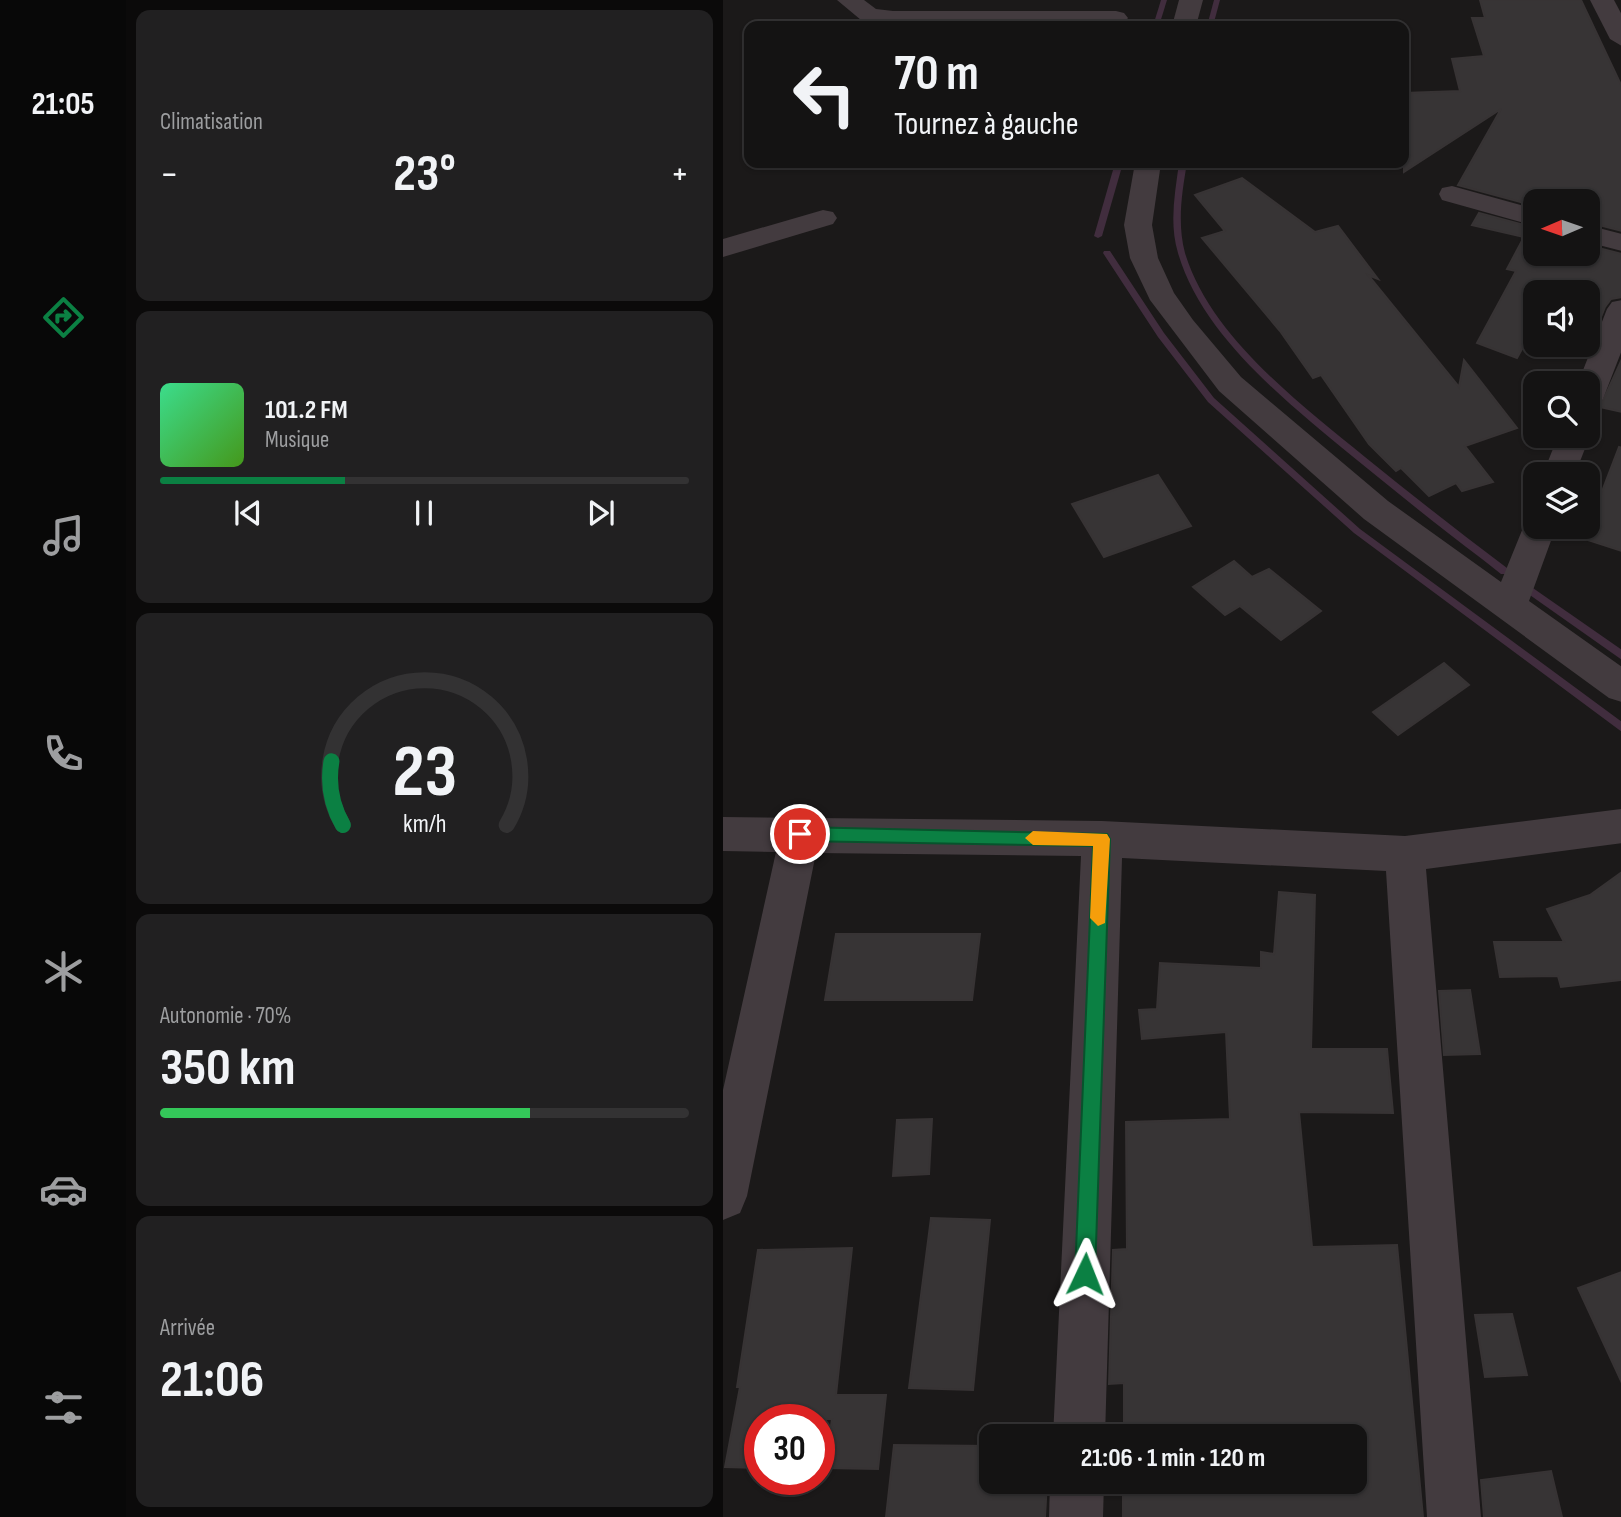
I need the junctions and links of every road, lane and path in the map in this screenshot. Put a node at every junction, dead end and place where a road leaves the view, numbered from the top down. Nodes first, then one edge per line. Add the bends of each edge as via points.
1 (849, 0) edge
2 (1191, 0) edge
3 (1602, 0) edge
4 (1116, 18) dead end
5 (1185, 21) edge
6 (1621, 39) edge
7 (1147, 168) edge
8 (1452, 194) dead end
9 (1523, 215) edge
10 (823, 218) dead end
11 (1600, 237) edge
12 (1621, 243) edge
13 (723, 248) edge
14 (1621, 309) edge
15 (1598, 371) edge
16 (1534, 539) edge
17 (1509, 607) junction
18 (1621, 687) edge
19 (1621, 826) edge
20 (723, 834) edge
21 (800, 834) junction
22 (1102, 839) junction
23 (1405, 854) junction
24 (725, 1171) edge
25 (1080, 1424) edge
26 (1077, 1494) edge
27 (1076, 1517) edge
28 (1454, 1517) edge

1 - 4 street via 869,15 893,18
2 - 5 street
3 - 6 street
7 - 17 street via 1138,225 1144,258 1160,294 1183,327 1230,384 1274,424 1376,510
8 - 9 street
10 - 13 street
11 - 12 street
14 - 15 street
16 - 17 street
17 - 18 street
19 - 23 street
20 - 21 street
21 - 22 street
21 - 24 street
22 - 23 street
22 - 25 street
23 - 28 street
26 - 27 street

